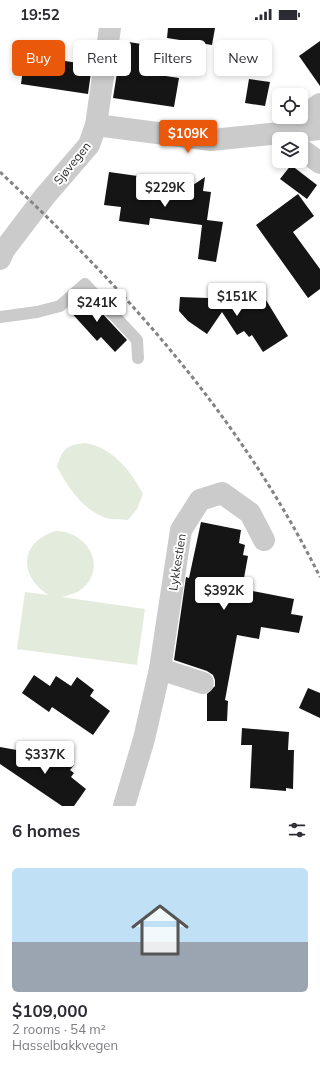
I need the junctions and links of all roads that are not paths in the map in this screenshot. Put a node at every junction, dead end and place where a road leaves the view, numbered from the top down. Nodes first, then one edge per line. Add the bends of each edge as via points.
1 (110, 28) edge
2 (320, 104) edge
3 (96, 125) junction
4 (320, 128) edge
5 (288, 132) edge
6 (302, 132) edge
7 (272, 137) edge
8 (308, 154) edge
9 (320, 163) edge
10 (0, 259) edge
11 (0, 317) edge
12 (138, 358) dead end
13 (264, 540) dead end
14 (160, 669) junction
15 (203, 684) dead end
16 (124, 806) edge

1 - 3 street, Sjøvegen
2 - 5 street
3 - 7 street via 211,140
3 - 10 street, Sjøvegen via 89,145 46,196 4,250
4 - 6 street
8 - 9 street
11 - 12 lane via 60,306 85,284 137,340
13 - 14 street, Lykkestien via 250,513 222,493 200,500 181,530
14 - 15 street
14 - 16 street, Lykkestien via 144,739

